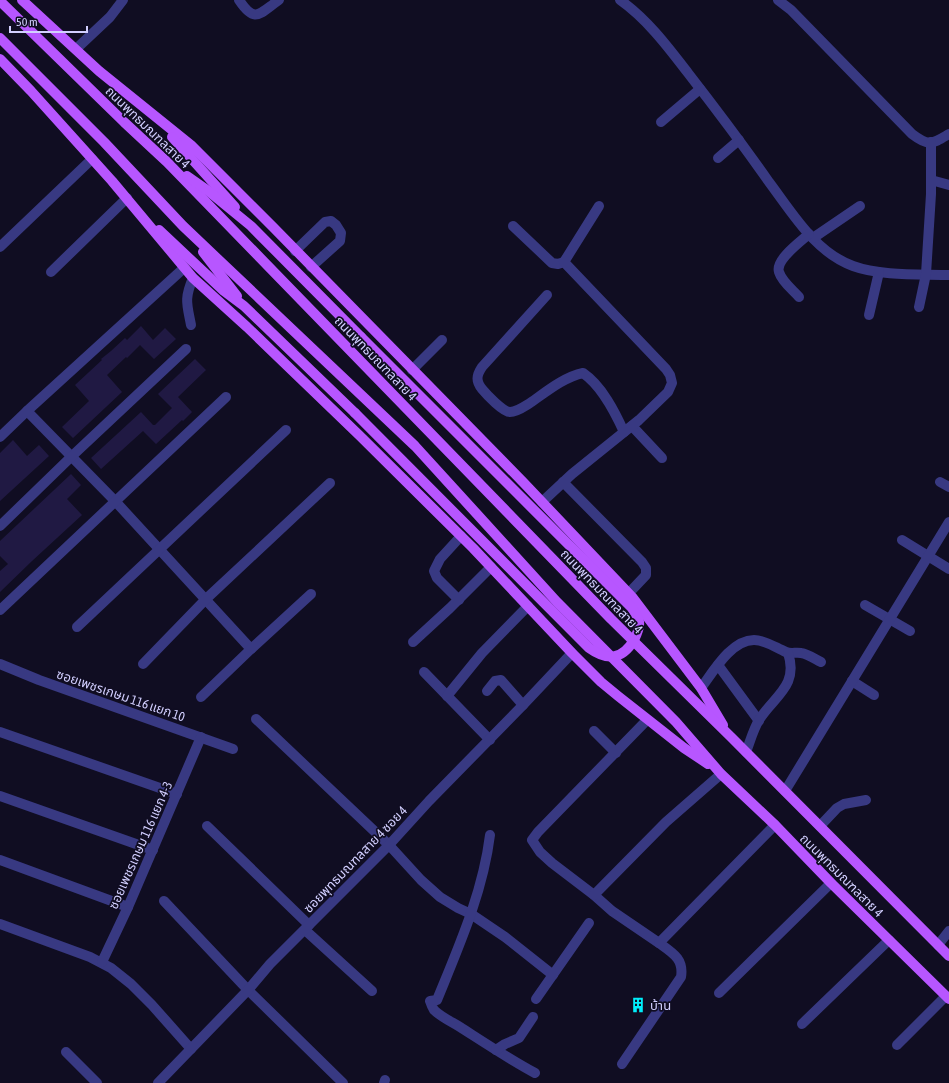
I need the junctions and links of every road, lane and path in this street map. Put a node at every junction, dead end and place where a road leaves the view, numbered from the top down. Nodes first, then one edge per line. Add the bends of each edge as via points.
1 (123, 0) edge
2 (239, 0) edge
3 (279, 0) edge
4 (620, 0) edge
5 (778, 0) edge
6 (0, 1) edge
7 (28, 2) edge
8 (0, 38) edge
9 (76, 49) junction
10 (0, 58) edge
11 (700, 89) junction
12 (150, 113) junction
13 (661, 122) dead end
14 (949, 134) edge
15 (739, 140) junction
16 (931, 142) junction
17 (718, 158) dead end
18 (92, 159) junction
19 (167, 162) junction
20 (931, 180) junction
21 (949, 185) edge
22 (126, 198) junction
23 (599, 206) dead end
24 (860, 206) dead end
25 (139, 214) junction
26 (183, 226) junction
27 (251, 226) junction
28 (513, 226) dead end
29 (811, 236) junction
30 (0, 247) edge
31 (295, 251) junction
32 (564, 262) junction
33 (311, 267) junction
34 (184, 268) junction
35 (51, 272) dead end
36 (879, 272) junction
37 (926, 274) junction
38 (949, 275) edge
39 (193, 278) junction
40 (547, 295) dead end
41 (799, 297) dead end
42 (244, 306) junction
43 (919, 307) dead end
44 (869, 315) dead end
45 (191, 325) dead end
46 (442, 340) dead end
47 (186, 349) dead end
48 (412, 370) junction
49 (226, 397) dead end
50 (27, 410) junction
51 (632, 426) junction
52 (286, 430) dead end
53 (624, 432) junction
54 (0, 437) edge
55 (71, 457) junction
56 (662, 458) dead end
57 (563, 482) junction
58 (330, 483) dead end
59 (115, 502) junction
60 (542, 502) junction
61 (949, 522) edge
62 (0, 526) edge
63 (461, 536) junction
64 (902, 540) dead end
65 (160, 550) junction
66 (928, 556) junction
67 (491, 567) junction
68 (949, 569) edge
69 (629, 593) junction
70 (311, 594) dead end
71 (206, 599) junction
72 (459, 600) junction
73 (865, 605) dead end
74 (528, 606) junction
75 (0, 610) edge
76 (889, 619) junction
77 (77, 627) dead end
78 (910, 631) dead end
79 (413, 642) dead end
80 (251, 649) junction
81 (572, 653) junction
82 (788, 653) junction
83 (821, 662) dead end
84 (0, 664) edge
85 (143, 664) dead end
86 (718, 665) junction
87 (424, 672) dead end
88 (852, 681) junction
89 (701, 688) junction
90 (487, 691) dead end
91 (874, 695) dead end
92 (448, 696) junction
93 (201, 697) dead end
94 (523, 705) junction
95 (256, 719) dead end
96 (648, 720) junction
97 (759, 720) junction
98 (594, 731) dead end
99 (0, 732) edge
100 (731, 736) junction
101 (201, 737) junction
102 (490, 740) junction
103 (233, 749) dead end
104 (746, 752) junction
105 (616, 753) junction
106 (719, 772) junction
107 (785, 791) junction
108 (177, 794) junction
109 (0, 796) edge
110 (866, 800) dead end
111 (775, 825) junction
112 (207, 826) dead end
113 (820, 826) junction
114 (490, 835) dead end
115 (389, 845) junction
116 (153, 850) junction
117 (0, 860) edge
118 (831, 883) junction
119 (594, 895) junction
120 (164, 901) dead end
121 (128, 907) junction
122 (471, 914) junction
123 (589, 923) dead end
124 (0, 924) edge
125 (307, 927) junction
126 (949, 931) edge
127 (889, 940) junction
128 (659, 943) junction
129 (938, 945) junction
130 (949, 956) edge
131 (102, 962) junction
132 (553, 975) junction
133 (248, 990) junction
134 (372, 991) dead end
135 (720, 993) dead end
136 (948, 998) edge
137 (536, 1000) dead end
138 (533, 1017) dead end
139 (802, 1024) dead end
140 (896, 1046) dead end
141 (191, 1049) junction
142 (496, 1050) junction
143 (66, 1052) dead end
144 (622, 1064) dead end
145 (535, 1073) dead end
146 (97, 1083) edge
147 (158, 1083) edge
148 (343, 1083) edge

1 - 9 street via 110,17
2 - 3 street via 246,11 258,14
4 - 11 street via 663,40
5 - 16 street via 791,10 912,134 922,142
6 - 19 main road, ถนนพุทธมณฑลสาย 4
7 - 9 main road, ถนนพุทธมณฑลสาย 4
8 - 26 main road, ถนนพุทธมณฑลสาย 4
9 - 12 main road, ถนนพุทธมณฑลสาย 4
10 - 18 main road, ถนนพุทธมณฑลสาย 4
11 - 13 street
11 - 15 street
12 - 27 main road
12 - 31 main road, ถนนพุทธมณฑลสาย 4 via 192,146
14 - 16 street
15 - 17 street
15 - 29 street
16 - 20 street
18 - 22 main road, ถนนพุทธมณฑลสาย 4
18 - 30 street
19 - 27 main road
19 - 100 main road, ถนนพุทธมณฑลสาย 4 via 616,624
20 - 21 street
20 - 37 street
22 - 25 main road, ถนนพุทธมณฑลสาย 4
22 - 35 street
23 - 32 street
24 - 29 street
25 - 34 main road, ถนนพุทธมณฑลสาย 4
25 - 42 main road
26 - 42 main road
26 - 106 main road, ถนนพุทธมณฑลสาย 4 via 415,446 556,602 676,722
27 - 42 main road, bridge via 632,608 639,622 636,637 630,646 618,656 598,655 589,648 355,413
28 - 32 street via 552,263
29 - 36 street via 834,258 854,267
29 - 41 street via 785,255 778,271
31 - 33 main road, ถนนพุทธมณฑลสาย 4
31 - 33 street via 325,222 331,221 336,225 342,233 340,241
32 - 51 street via 670,375 672,383 668,392
33 - 48 main road, ถนนพุทธมณฑลสาย 4
34 - 39 main road, ถนนพุทธมณฑลสาย 4
34 - 50 street
36 - 37 street
36 - 44 street
37 - 38 street
37 - 43 street
39 - 45 street via 187,290 186,301
39 - 63 main road, ถนนพุทธมณฑลสาย 4 via 342,418
40 - 53 street via 477,374 477,381 482,390 503,410 511,412 572,377 584,373 591,378 614,411
46 - 48 street
47 - 55 street
48 - 60 main road, ถนนพุทธมณฑลสาย 4
49 - 59 street
50 - 54 street
50 - 55 street
51 - 53 street
51 - 56 street
52 - 65 street
53 - 57 street
55 - 59 street
55 - 62 street
57 - 60 street
57 - 69 street via 646,568 646,575
58 - 71 street
59 - 65 street
59 - 75 street
60 - 69 main road, ถนนพุทธมณฑลสาย 4
61 - 66 street
63 - 67 main road, ถนนพุทธมณฑลสาย 4
63 - 72 street via 440,559 434,571 437,578
64 - 66 street
65 - 71 street
65 - 77 street
66 - 68 street
66 - 76 street
67 - 72 street
67 - 74 main road, ถนนพุทธมณฑลสาย 4
69 - 89 main road, ถนนพุทธมณฑลสาย 4
70 - 80 street
71 - 80 street
71 - 85 street
72 - 79 street
73 - 76 street
74 - 81 main road, ถนนพุทธมณฑลสาย 4
74 - 92 street via 482,653
76 - 78 street
76 - 88 street
80 - 93 street
81 - 94 street, ซอยพุทธมณฑลสาย 4 ซอย 4
81 - 96 main road, ถนนพุทธมณฑลสาย 4
82 - 83 street via 800,653
82 - 86 street via 773,645 754,640 741,644 729,652
82 - 97 street via 792,664 786,686
84 - 101 street, ซอยเพชรเกษม 116 แยก 10
86 - 89 street
86 - 97 street
87 - 92 street
88 - 91 street
88 - 107 street
89 - 100 main road, ถนนพุทธมณฑลสาย 4
90 - 94 street via 495,681 501,680
92 - 102 street
94 - 102 street, ซอยพุทธมณฑลสาย 4 ซอย 4
95 - 115 street
96 - 105 street
96 - 106 main road, ถนนพุทธมณฑลสาย 4
97 - 104 street
98 - 105 street
99 - 108 street
100 - 104 main road, ถนนพุทธมณฑลสาย 4
101 - 103 street, ซอยเพชรเกษม 116 แยก 10
101 - 108 street, ซอยเพชรเกษม 116 แยก 4-3
102 - 115 street, ซอยพุทธมณฑลสาย 4 ซอย 4
104 - 107 main road, ถนนพุทธมณฑลสาย 4
105 - 119 street via 532,840 552,863
106 - 111 main road, ถนนพุทธมณฑลสาย 4
106 - 119 street
107 - 113 main road, ถนนพุทธมณฑลสาย 4
108 - 116 street, ซอยเพชรเกษม 116 แยก 4-3
109 - 116 street
110 - 113 street via 844,804
111 - 118 main road, ถนนพุทธมณฑลสาย 4
111 - 128 street
112 - 125 street
113 - 129 main road, ถนนพุทธมณฑลสาย 4
114 - 122 street via 488,855
115 - 122 street via 420,880 440,897
115 - 125 street, ซอยพุทธมณฑลสาย 4 ซอย 4
116 - 121 street, ซอยเพชรเกษม 116 แยก 4-3
117 - 121 street
118 - 127 main road, ถนนพุทธมณฑลสาย 4
118 - 135 street
119 - 128 street via 612,911
120 - 133 street
121 - 131 street, ซอยเพชรเกษม 116 แยก 4-3
122 - 132 street
122 - 142 street via 437,1000 430,1001 433,1009 441,1015
123 - 132 street
124 - 131 street
125 - 133 street, ซอยพุทธมณฑลสาย 4 ซอย 4
125 - 134 street
126 - 129 street
127 - 136 main road, ถนนพุทธมณฑลสาย 4
127 - 139 street
128 - 144 street via 681,963 681,978
129 - 130 main road, ถนนพุทธมณฑลสาย 4
131 - 141 street via 131,984
132 - 137 street
133 - 141 street, ซอยพุทธมณฑลสาย 4 ซอย 4
133 - 148 street
136 - 140 street
138 - 142 street via 519,1038
141 - 147 street, ซอยพุทธมณฑลสาย 4 ซอย 4
142 - 145 street
143 - 146 street

